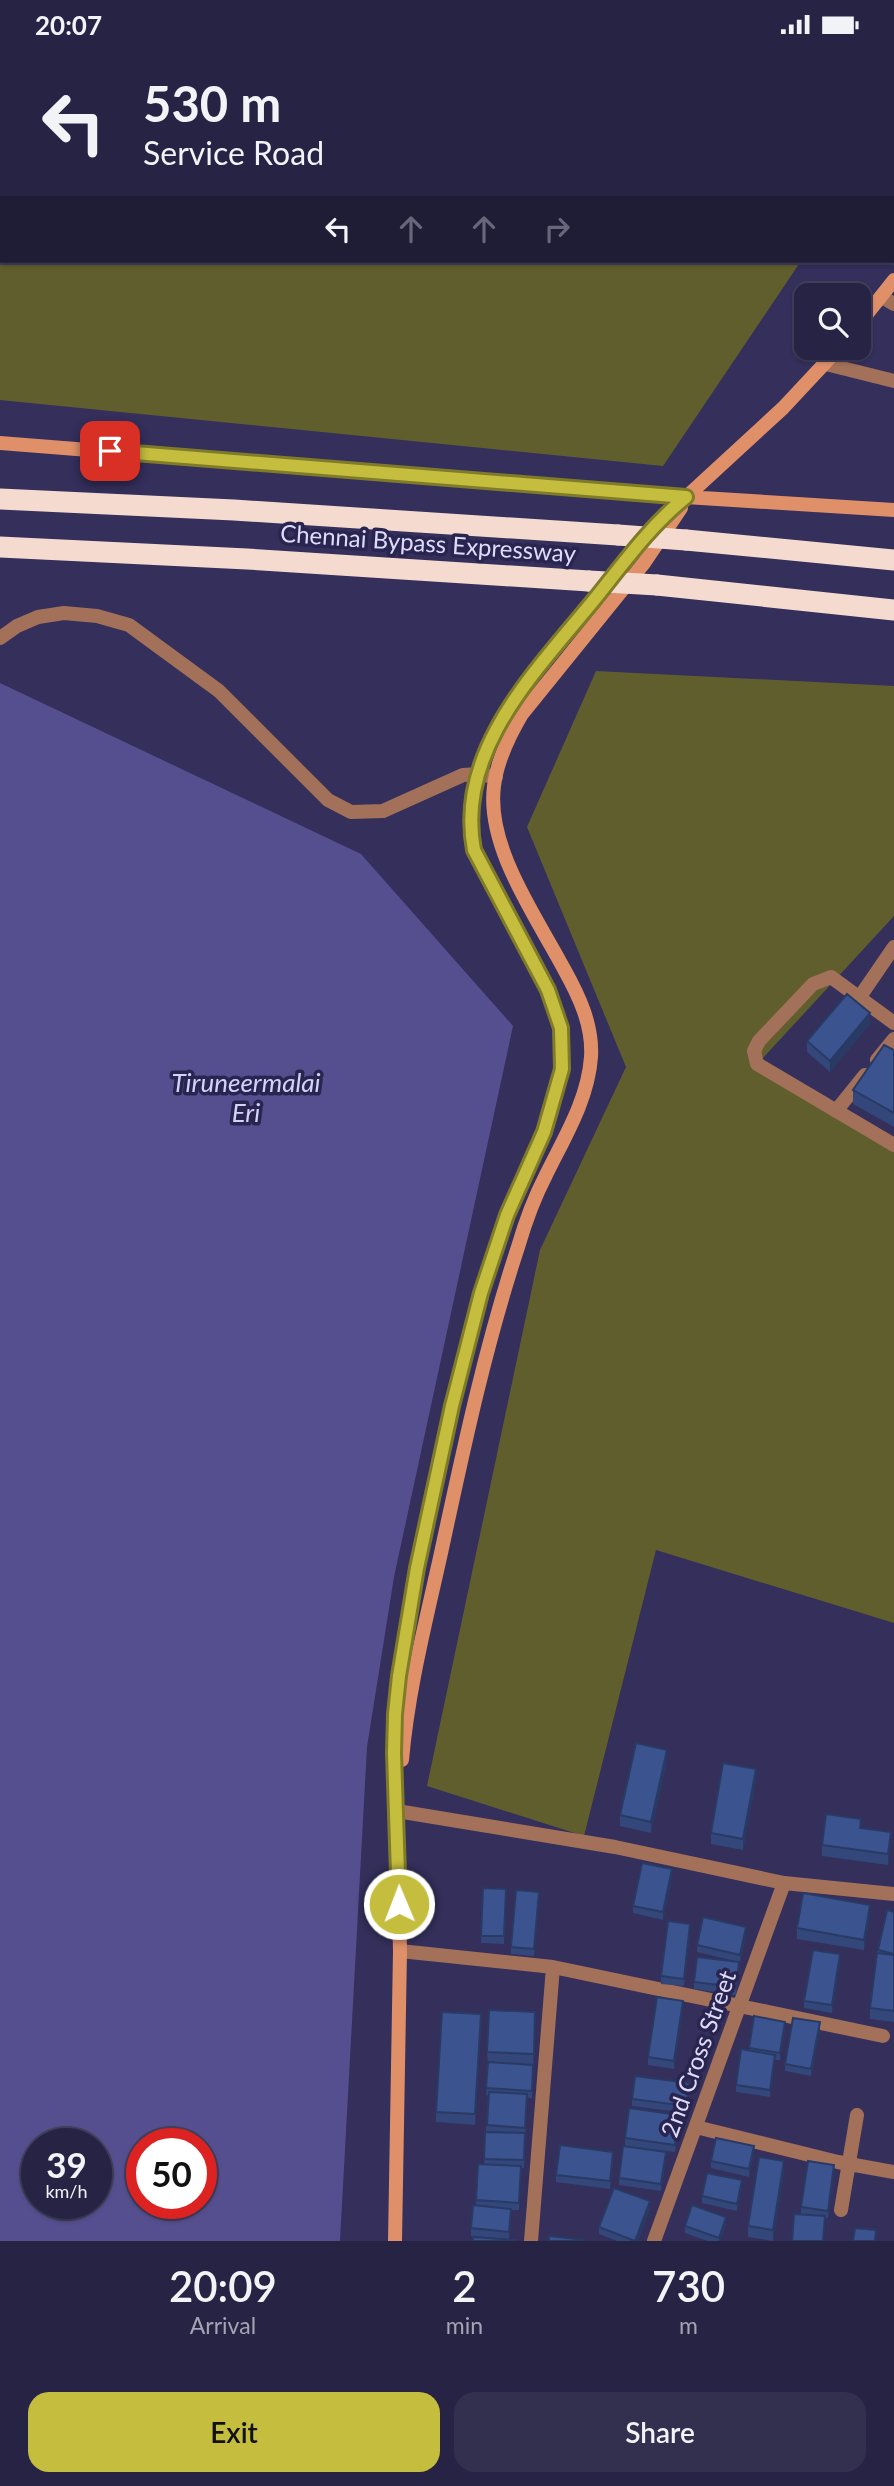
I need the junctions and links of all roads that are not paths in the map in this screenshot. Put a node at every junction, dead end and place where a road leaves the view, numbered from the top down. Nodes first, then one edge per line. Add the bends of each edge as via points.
1 (894, 280) edge
2 (888, 300) edge
3 (871, 314) edge
4 (829, 360) edge
5 (826, 364) junction
6 (894, 381) edge
7 (0, 443) edge
8 (686, 497) junction
9 (0, 499) edge
10 (894, 510) edge
11 (0, 547) edge
12 (894, 560) edge
13 (894, 610) edge
14 (0, 638) edge
15 (478, 773) junction
16 (496, 777) junction
17 (894, 947) edge
18 (859, 997) junction
19 (894, 1023) edge
20 (894, 1039) edge
21 (836, 1111) junction
22 (894, 1145) edge
23 (397, 1811) junction
24 (784, 1883) junction
25 (894, 1894) edge
26 (400, 1951) junction
27 (553, 1967) junction
28 (741, 2006) junction
29 (883, 2036) dead end
30 (857, 2115) dead end
31 (696, 2127) junction
32 (844, 2163) junction
33 (894, 2172) edge
34 (841, 2210) dead end
35 (396, 2241) edge
36 (531, 2241) edge
37 (656, 2241) edge

1 - 2 main road
2 - 3 main road
4 - 5 main road
5 - 6 street
5 - 8 main road
7 - 8 main road
8 - 10 main road
8 - 15 main road via 658,523 525,685 500,723
8 - 16 main road via 644,563 522,714
9 - 12 highway, Chennai Bypass Expressway, bridge via 618,535
11 - 13 highway, Chennai Bypass Expressway, bridge via 657,585
14 - 15 street via 38,617 64,613 129,625 219,691 328,800 351,812 383,811 463,775
15 - 16 street
15 - 23 main road via 470,811 474,850 548,990 561,1028 562,1069 544,1132 493,1254 452,1406 399,1676 394,1753
16 - 23 main road via 494,820 500,843 578,996 589,1027 591,1057 579,1107 524,1229 482,1373 416,1666
17 - 18 street
18 - 19 street
18 - 21 street via 831,977 813,984 754,1051 757,1064
20 - 21 street
21 - 22 street
23 - 24 street via 615,1847
23 - 26 main road
24 - 25 street
24 - 28 street, 2nd Cross Street
26 - 27 street
26 - 35 main road
27 - 28 street
27 - 36 street
28 - 29 street
28 - 31 street, 2nd Cross Street
30 - 32 street
31 - 32 street
31 - 37 street, 2nd Cross Street
32 - 33 street
32 - 34 street

